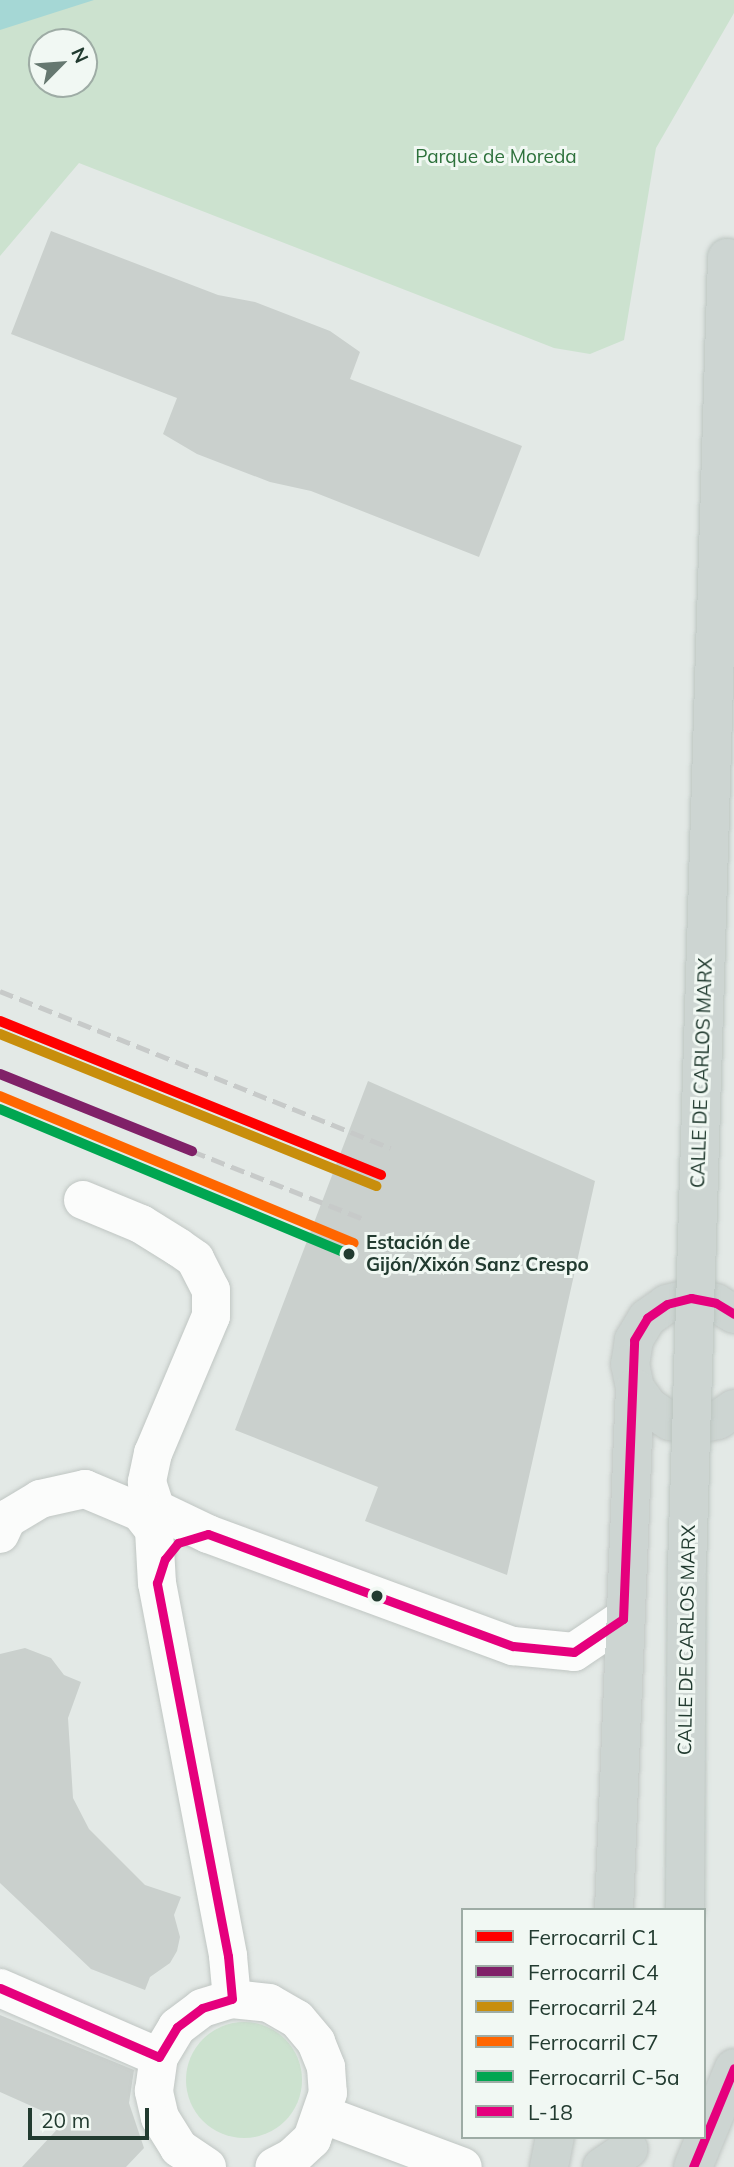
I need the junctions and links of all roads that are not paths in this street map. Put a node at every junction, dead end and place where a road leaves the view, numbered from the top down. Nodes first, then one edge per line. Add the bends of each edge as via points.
1 (734, 237) edge
2 (83, 1200) dead end
3 (734, 1314) edge
4 (635, 1388) junction
5 (732, 1415) edge
6 (141, 1505) junction
7 (0, 1534) edge
8 (208, 1534) junction
9 (157, 1583) junction
10 (623, 1619) junction
11 (614, 1908) edge
12 (685, 1908) edge
13 (0, 1988) edge
14 (232, 1999) junction
15 (159, 2057) junction
16 (734, 2068) edge
17 (324, 2115) junction
18 (706, 2136) edge
19 (555, 2139) edge
20 (705, 2139) edge
21 (183, 2161) edge
22 (274, 2167) edge
23 (463, 2167) edge
24 (549, 2167) edge
25 (693, 2167) edge

1 - 12 main road, CALLE DE CARLOS MARX, bridge via 727,258 687,1553
2 - 6 street via 141,1224 178,1247 195,1259 211,1290 211,1316 153,1454
3 - 4 main road via 716,1303 691,1298 667,1304 647,1318 634,1340 630,1364
4 - 5 main road via 649,1407 670,1421 694,1425
4 - 10 main road
6 - 7 street via 85,1489 40,1499 7,1519
6 - 8 street
6 - 9 street
8 - 9 street via 178,1543 165,1559
8 - 10 street via 513,1646 574,1652
9 - 14 street via 229,1956
10 - 11 main road
13 - 15 street
14 - 15 street via 202,2008 177,2027
14 - 17 street via 269,2003 297,2019 316,2042 326,2067
15 - 21 street via 154,2091 160,2118
16 - 18 main road
17 - 22 street via 312,2139
17 - 23 street
19 - 24 main road
20 - 25 main road

